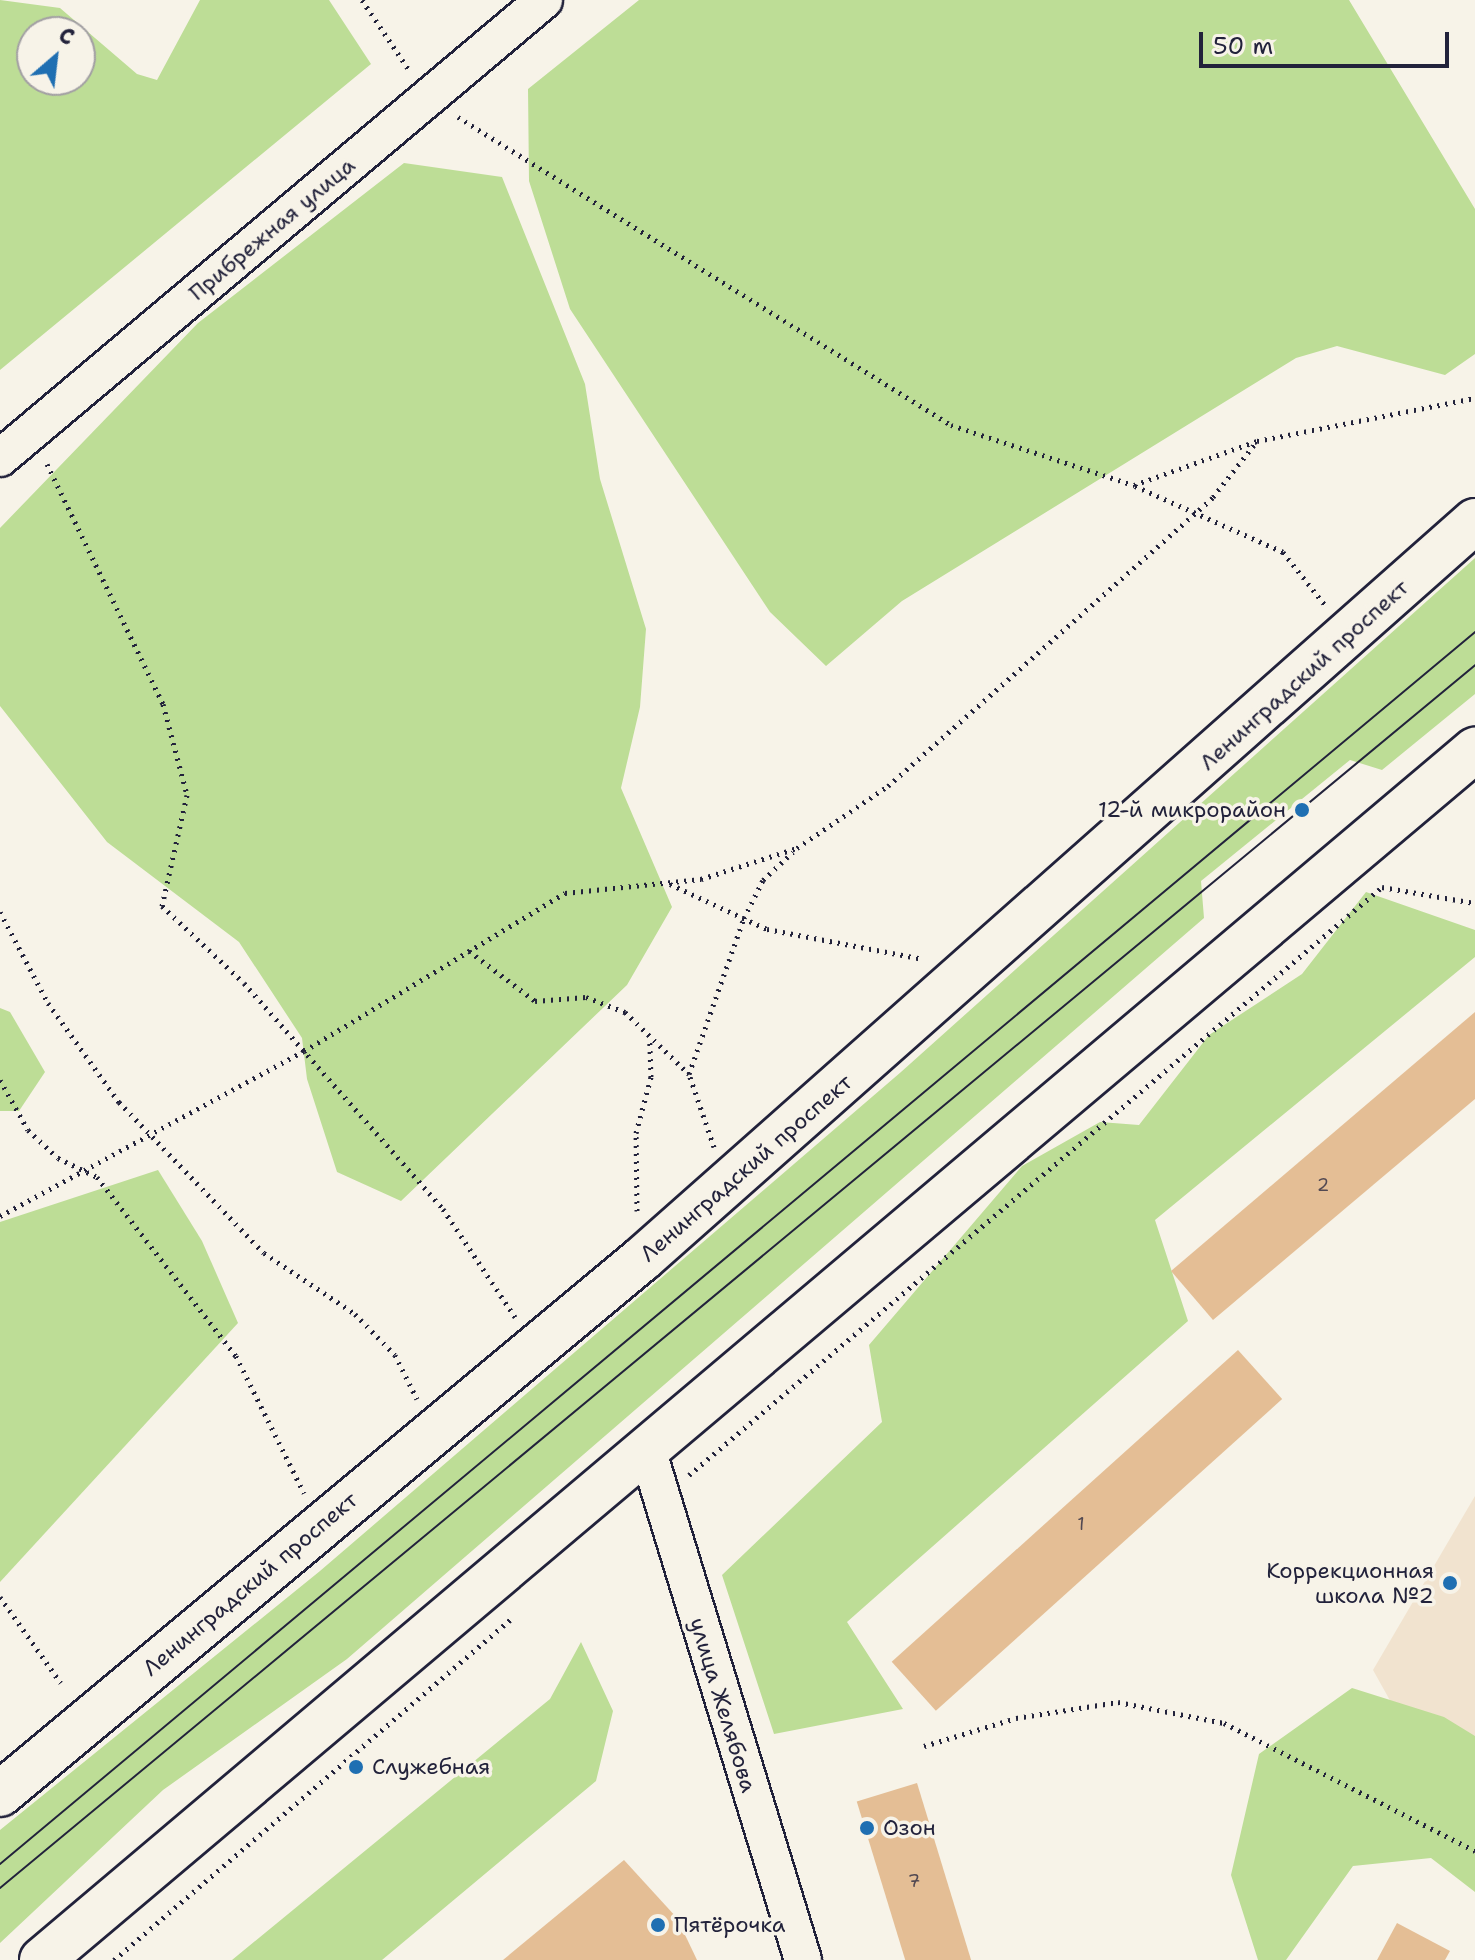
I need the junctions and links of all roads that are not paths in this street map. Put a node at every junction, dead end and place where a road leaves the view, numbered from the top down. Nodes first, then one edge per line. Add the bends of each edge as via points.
1 (544, 0) edge
2 (0, 458) edge
3 (1475, 521) edge
4 (1475, 750) edge
5 (647, 1449) junction
6 (0, 1794) edge
7 (42, 1960) edge
8 (803, 1960) edge

1 - 2 street, Прибрежная улица
3 - 6 main road, Ленинградский проспект via 618,1280
4 - 5 main road
5 - 7 main road
5 - 8 street, улица Желябова

